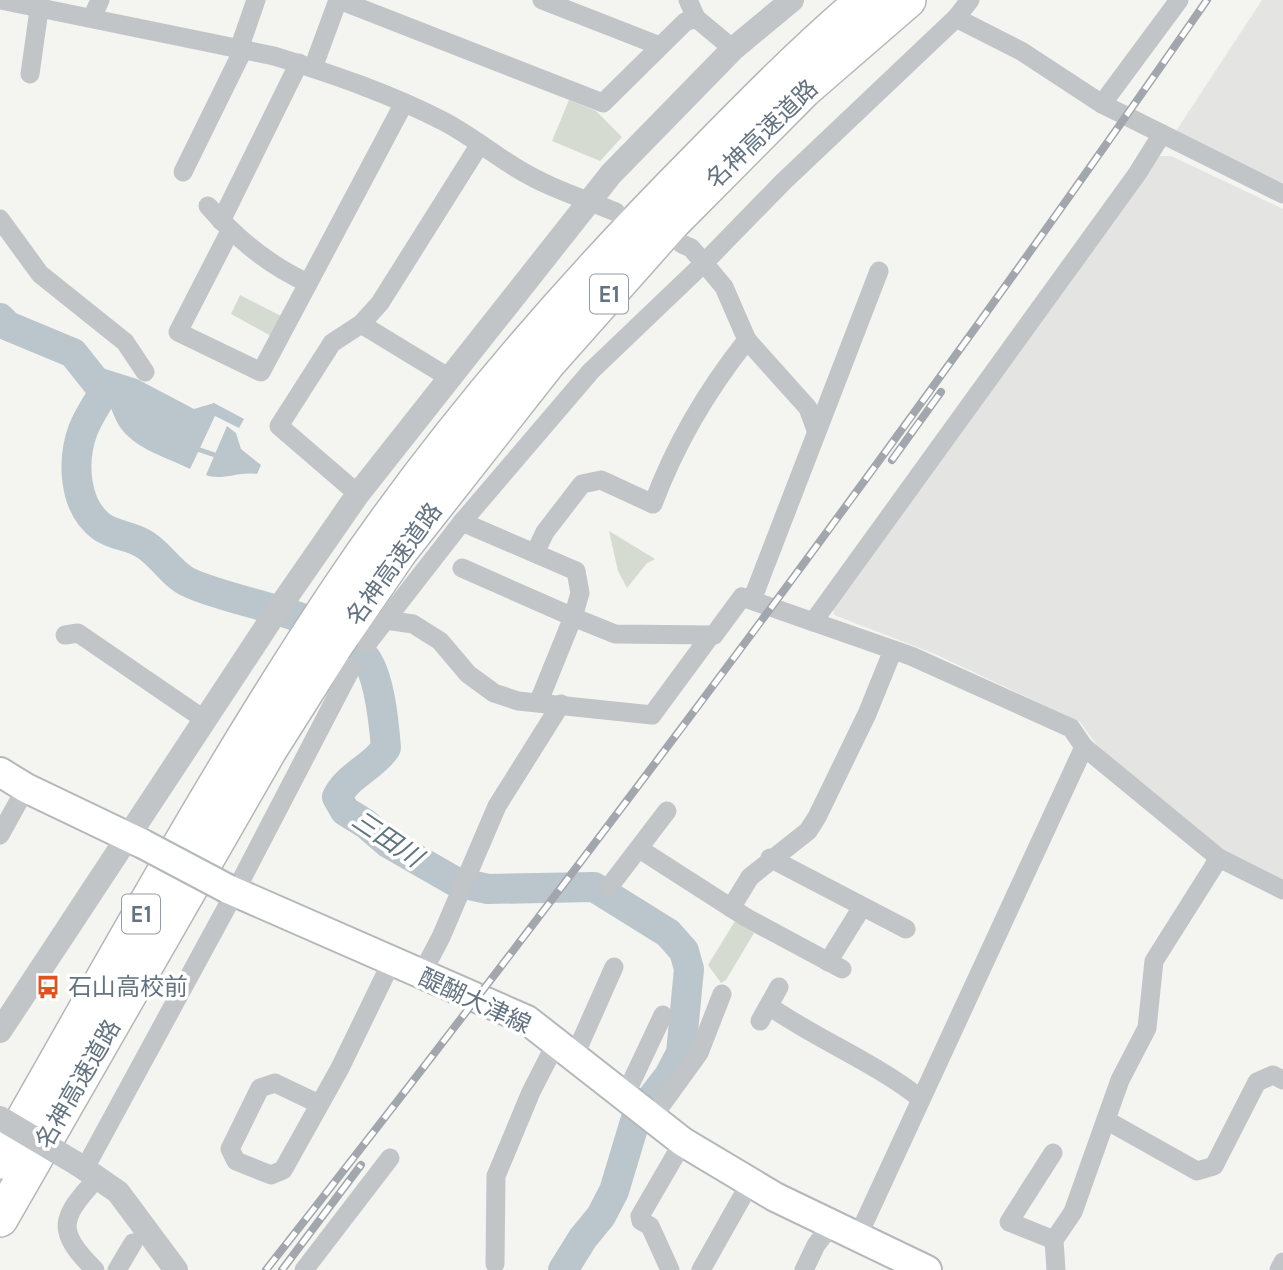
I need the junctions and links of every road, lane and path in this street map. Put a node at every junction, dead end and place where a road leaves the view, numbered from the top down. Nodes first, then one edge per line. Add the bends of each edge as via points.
1 (1, 0) edge
2 (100, 0) edge
3 (256, 0) edge
4 (339, 0) edge
5 (542, 0) edge
6 (792, 0) edge
7 (864, 0) edge
8 (908, 0) edge
9 (970, 0) edge
10 (1179, 0) edge
11 (692, 9) edge
12 (39, 10) junction
13 (92, 18) junction
14 (956, 19) junction
15 (660, 46) junction
16 (241, 49) junction
17 (733, 49) junction
18 (306, 66) junction
19 (30, 74) dead end
20 (404, 103) junction
21 (1102, 104) junction
22 (1162, 134) junction
23 (480, 144) junction
24 (183, 172) dead end
25 (1283, 194) edge
26 (588, 203) junction
27 (208, 206) dead end
28 (616, 212) dead end
29 (0, 219) edge
30 (225, 226) junction
31 (682, 244) dead end
32 (704, 263) junction
33 (880, 271) dead end
34 (308, 283) junction
35 (361, 324) junction
36 (747, 340) junction
37 (145, 372) dead end
38 (448, 377) junction
39 (816, 430) junction
40 (358, 494) junction
41 (462, 522) junction
42 (536, 553) junction
43 (462, 568) dead end
44 (752, 600) junction
45 (573, 617) junction
46 (386, 620) junction
47 (813, 622) junction
48 (348, 625) junction
49 (65, 635) dead end
50 (711, 635) junction
51 (893, 650) junction
52 (352, 667) dead end
53 (300, 676) junction
54 (539, 701) junction
55 (561, 704) junction
56 (205, 720) junction
57 (1084, 747) junction
58 (0, 772) edge
59 (26, 788) junction
60 (667, 811) dead end
61 (0, 835) edge
62 (135, 840) junction
63 (640, 850) junction
64 (770, 858) junction
65 (1219, 858) junction
66 (609, 887) dead end
67 (232, 891) junction
68 (1283, 891) edge
69 (862, 907) junction
70 (731, 908) junction
71 (906, 929) dead end
72 (391, 963) junction
73 (614, 967) dead end
74 (421, 975) junction
75 (779, 987) dead end
76 (722, 994) dead end
77 (663, 1015) dead end
78 (0, 1029) edge
79 (565, 1050) junction
80 (1283, 1080) edge
81 (921, 1099) junction
82 (318, 1104) junction
83 (639, 1108) junction
84 (0, 1118) edge
85 (1106, 1120) junction
86 (683, 1142) junction
87 (1053, 1153) dead end
88 (390, 1158) dead end
89 (0, 1161) edge
90 (88, 1170) junction
91 (750, 1183) junction
92 (0, 1219) edge
93 (832, 1224) junction
94 (858, 1236) junction
95 (1054, 1240) junction
96 (133, 1243) dead end
97 (702, 1261) edge
98 (1283, 1262) edge
99 (495, 1264) dead end
100 (173, 1266) edge
101 (95, 1270) edge
102 (117, 1270) edge
103 (304, 1270) edge
104 (670, 1270) edge
105 (804, 1270) edge
106 (927, 1270) edge
107 (1056, 1270) edge
108 (1279, 1270) edge

1 - 12 street
2 - 13 street
3 - 16 street
4 - 15 street via 603,103
4 - 18 street
5 - 15 street
6 - 17 street
7 - 48 highway, 名神高速道路 / E1 via 757,99 609,248 518,352 410,490
8 - 48 highway, 名神高速道路 / E1 via 804,90 672,223 547,364 400,551
9 - 14 street
10 - 21 street
11 - 15 street
11 - 17 street
12 - 13 street
12 - 19 street
13 - 16 street
14 - 21 street via 1021,51
14 - 32 street
16 - 18 street
16 - 24 street
17 - 26 street via 656,124
18 - 20 street
18 - 30 street
20 - 23 street
20 - 34 street
21 - 22 street
22 - 25 street
22 - 47 street
23 - 26 street via 541,182
23 - 35 street via 380,303
26 - 28 street
26 - 38 street
27 - 30 street
29 - 37 street via 40,274 125,342
30 - 34 street via 279,270
30 - 34 street via 178,332 261,372
31 - 32 street
32 - 36 street via 724,287
32 - 41 street via 591,371
33 - 39 street
35 - 38 street
35 - 40 street via 332,343 279,426
36 - 39 street via 808,408
36 - 42 street via 668,462 653,504 601,480 582,484 545,532
38 - 40 street
39 - 44 street
40 - 56 street
41 - 42 street
41 - 46 street
42 - 45 street via 576,571 580,593
43 - 45 street
44 - 47 street
44 - 50 street via 742,597
45 - 50 street via 615,634
45 - 54 street
46 - 48 street
46 - 54 street via 413,625 440,641 468,674 494,693 518,701
47 - 51 street
48 - 53 highway, 名神高速道路 / E1
49 - 56 street via 78,633
50 - 55 street via 652,715
51 - 57 street via 1071,729
51 - 64 street via 817,817 808,831
52 - 67 street
53 - 89 highway, 名神高速道路 / E1 via 226,767
53 - 92 highway, 名神高速道路 / E1 via 269,750
54 - 55 street
55 - 74 street via 497,806
56 - 62 street
57 - 65 street
57 - 81 street
58 - 59 main road, 醍醐大津線
59 - 61 street
59 - 62 main road, 醍醐大津線
60 - 63 street
62 - 67 main road, 醍醐大津線, bridge
62 - 78 street
63 - 66 street
63 - 70 street
64 - 69 street
64 - 70 street via 750,877
65 - 68 street
65 - 85 street via 1154,961 1147,1028
67 - 72 main road, 醍醐大津線
67 - 90 street
69 - 70 street via 835,965
69 - 71 street
72 - 74 main road, 醍醐大津線
72 - 82 street
73 - 79 street
74 - 79 main road, 醍醐大津線 via 527,1020
75 - 81 street via 764,1013 890,1075
76 - 83 street via 699,1053
77 - 83 street via 630,1085
79 - 83 main road, 醍醐大津線
79 - 99 street via 531,1092 496,1176
80 - 85 street via 1273,1075 1257,1082 1214,1166 1197,1171
81 - 94 street
82 - 82 street via 283,1170 271,1175 236,1161 230,1149 260,1088 275,1083
83 - 86 main road, 醍醐大津線
84 - 90 street, bridge
85 - 95 street via 1073,1212
86 - 91 main road, 醍醐大津線
86 - 104 street via 640,1216 650,1226
87 - 95 street via 1009,1222
88 - 103 street
90 - 100 street via 132,1208
90 - 101 street via 66,1221 67,1237
91 - 93 main road, 醍醐大津線
91 - 97 street
93 - 94 main road, 醍醐大津線
93 - 105 street
94 - 106 main road, 醍醐大津線
95 - 107 street
96 - 102 street
98 - 108 street

